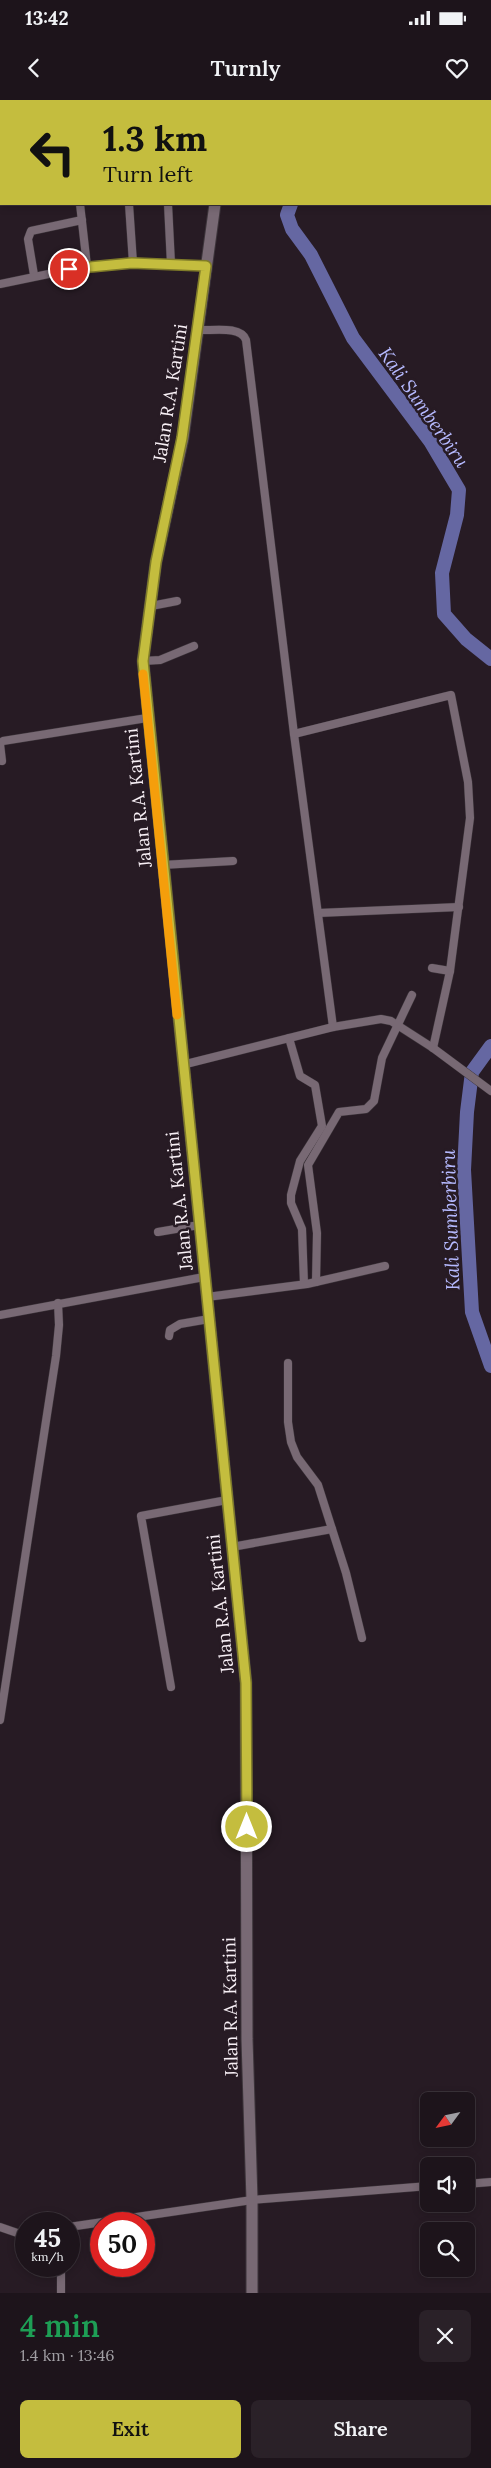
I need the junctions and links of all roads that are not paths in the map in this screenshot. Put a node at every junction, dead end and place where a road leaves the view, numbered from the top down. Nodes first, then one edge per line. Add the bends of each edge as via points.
1 (80, 205) edge
2 (129, 205) edge
3 (168, 205) edge
4 (216, 205) edge
5 (82, 220) junction
6 (132, 263) junction
7 (172, 264) junction
8 (87, 266) junction
9 (206, 266) junction
10 (34, 276) junction
11 (0, 284) edge
12 (198, 330) junction
13 (177, 601) dead end
14 (150, 606) junction
15 (194, 646) dead end
16 (143, 661) junction
17 (147, 717) junction
18 (294, 734) junction
19 (0, 739) edge
20 (2, 760) dead end
21 (233, 861) dead end
22 (162, 866) junction
23 (459, 907) junction
24 (318, 912) junction
25 (432, 968) dead end
26 (448, 971) junction
27 (412, 995) dead end
28 (395, 1024) junction
29 (333, 1027) junction
30 (289, 1038) junction
31 (433, 1048) junction
32 (182, 1065) junction
33 (491, 1091) edge
34 (300, 1161) junction
35 (308, 1165) junction
36 (199, 1225) junction
37 (158, 1232) dead end
38 (385, 1266) dead end
39 (204, 1277) junction
40 (310, 1283) junction
41 (207, 1296) junction
42 (58, 1304) junction
43 (0, 1315) edge
44 (209, 1319) junction
45 (170, 1336) dead end
46 (288, 1363) dead end
47 (227, 1500) junction
48 (332, 1528) junction
49 (232, 1547) junction
50 (362, 1638) dead end
51 (171, 1687) dead end
52 (0, 1720) edge
53 (491, 2182) edge
54 (475, 2183) edge
55 (420, 2187) edge
56 (252, 2200) junction
57 (80, 2225) edge
58 (0, 2227) edge
59 (15, 2232) edge
60 (61, 2277) edge
61 (61, 2293) edge
62 (252, 2293) edge

1 - 5 street
2 - 6 street
3 - 7 street
4 - 9 main road, Jalan R.A. Kartini
5 - 8 street
5 - 10 street via 31,231 28,239
6 - 7 street
6 - 8 street
7 - 9 street
8 - 10 street
9 - 12 main road, Jalan R.A. Kartini
10 - 11 street
12 - 14 main road, Jalan R.A. Kartini via 182,438
12 - 18 street via 239,332 246,340
13 - 14 street
14 - 16 main road, Jalan R.A. Kartini
15 - 16 street via 160,660
16 - 17 main road, Jalan R.A. Kartini
17 - 19 street
17 - 20 street via 4,741 0,744
17 - 22 main road, Jalan R.A. Kartini
18 - 23 street via 447,696 460,739 470,802
18 - 24 street
21 - 22 street
22 - 32 main road, Jalan R.A. Kartini
23 - 24 street
23 - 26 street
24 - 29 street
25 - 26 street
26 - 31 street
27 - 28 street
28 - 29 street via 381,1019
28 - 31 street
28 - 35 street via 382,1058 374,1101 366,1109 339,1112
29 - 30 street
30 - 32 street
30 - 34 street via 300,1076 315,1085 322,1126
31 - 33 street
32 - 36 main road, Jalan R.A. Kartini
34 - 35 street
34 - 40 street via 291,1203 302,1229
35 - 40 street via 316,1218
36 - 37 street
36 - 39 main road, Jalan R.A. Kartini
38 - 40 street
39 - 41 main road, Jalan R.A. Kartini
39 - 42 street
40 - 41 street
41 - 44 main road, Jalan R.A. Kartini
42 - 43 street
42 - 52 street via 56,1356
44 - 45 street via 180,1324 170,1330
44 - 47 main road, Jalan R.A. Kartini
46 - 48 street via 291,1442 297,1458 318,1485
47 - 49 main road, Jalan R.A. Kartini
47 - 51 street via 141,1516
48 - 49 street
48 - 50 street
49 - 56 main road, Jalan R.A. Kartini via 246,1683 247,2039
53 - 54 street
55 - 56 street
56 - 57 street
56 - 62 main road, Jalan R.A. Kartini
58 - 59 street
60 - 61 street

